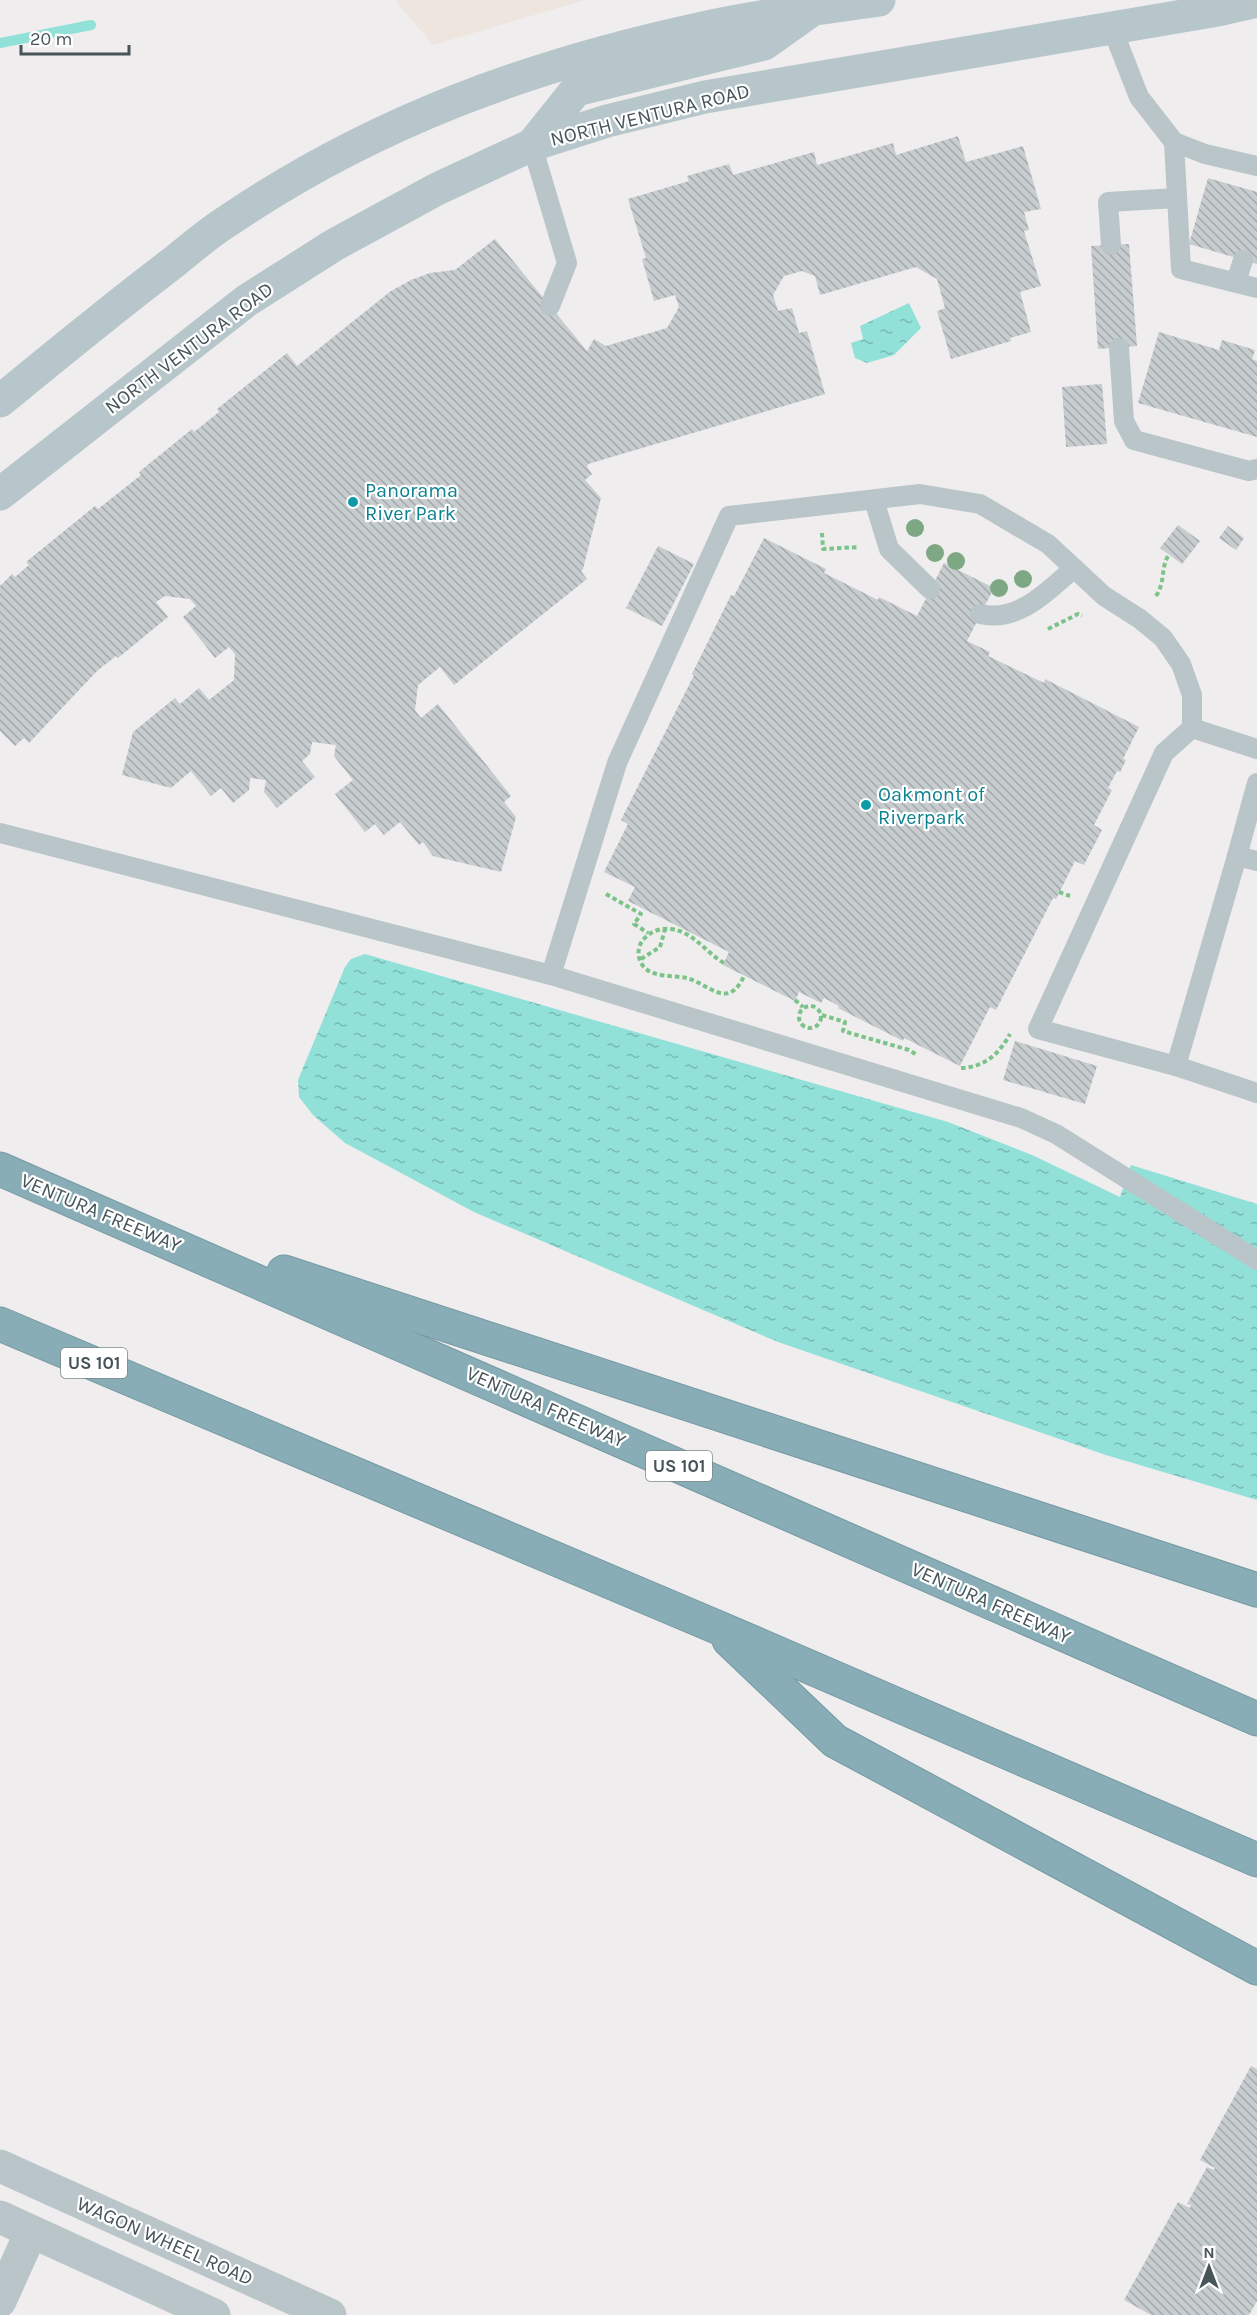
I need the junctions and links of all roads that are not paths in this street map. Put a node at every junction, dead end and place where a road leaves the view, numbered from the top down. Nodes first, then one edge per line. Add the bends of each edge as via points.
1 (879, 0) edge
2 (1257, 1) edge
3 (810, 11) junction
4 (1112, 28) junction
5 (1174, 142) junction
6 (532, 145) junction
7 (1257, 166) edge
8 (1177, 198) junction
9 (1111, 245) dead end
10 (1243, 260) dead end
11 (1236, 282) junction
12 (1257, 288) edge
13 (550, 306) dead end
14 (1119, 348) dead end
15 (0, 401) edge
16 (1257, 470) edge
17 (0, 494) edge
18 (874, 500) junction
19 (1074, 568) junction
20 (930, 589) dead end
21 (980, 614) dead end
22 (1192, 728) junction
23 (1257, 749) edge
24 (1257, 783) edge
25 (0, 833) edge
26 (1237, 856) junction
27 (1257, 861) edge
28 (550, 975) junction
29 (1176, 1066) junction
30 (1257, 1094) edge
31 (0, 1169) edge
32 (102, 1212) junction
33 (1257, 1260) edge
34 (0, 1324) edge
35 (1257, 1590) edge
36 (712, 1624) junction
37 (1257, 1719) edge
38 (1257, 1860) edge
39 (1257, 1968) edge
40 (0, 2166) edge
41 (0, 2217) edge
42 (31, 2232) junction
43 (0, 2301) edge
44 (214, 2315) edge
45 (330, 2315) edge

1 - 3 main road
2 - 4 main road, NORTH VENTURA ROAD
3 - 6 main road via 764,44 576,90
3 - 15 main road via 700,28 581,58 499,83 401,122 228,220
4 - 5 lane via 1139,97
4 - 6 main road, NORTH VENTURA ROAD via 705,97 606,121
5 - 7 lane
5 - 8 lane
6 - 13 lane via 567,262
6 - 17 main road, NORTH VENTURA ROAD via 437,189 334,245 246,301
8 - 9 lane via 1108,202
8 - 11 lane via 1180,269
10 - 11 lane
11 - 12 lane
14 - 16 lane via 1124,421 1134,440
18 - 19 lane via 920,495 980,504 1048,544
18 - 20 lane via 889,549
18 - 28 lane via 729,516 617,763
19 - 21 lane via 1023,608 993,617
19 - 22 lane via 1104,596 1163,638 1182,664 1192,695
22 - 23 lane
22 - 29 lane via 1164,753 1038,1029
24 - 26 lane
25 - 28 lane
26 - 27 lane
26 - 29 lane
28 - 33 lane via 1021,1118 1056,1134
29 - 30 lane
31 - 32 highway, VENTURA FREEWAY / US 101
32 - 35 highway
32 - 37 highway, VENTURA FREEWAY / US 101
34 - 36 highway, US 101
36 - 38 highway, US 101
36 - 39 highway via 835,1741
40 - 45 street, WAGON WHEEL ROAD
41 - 42 street
42 - 43 street
42 - 44 street

